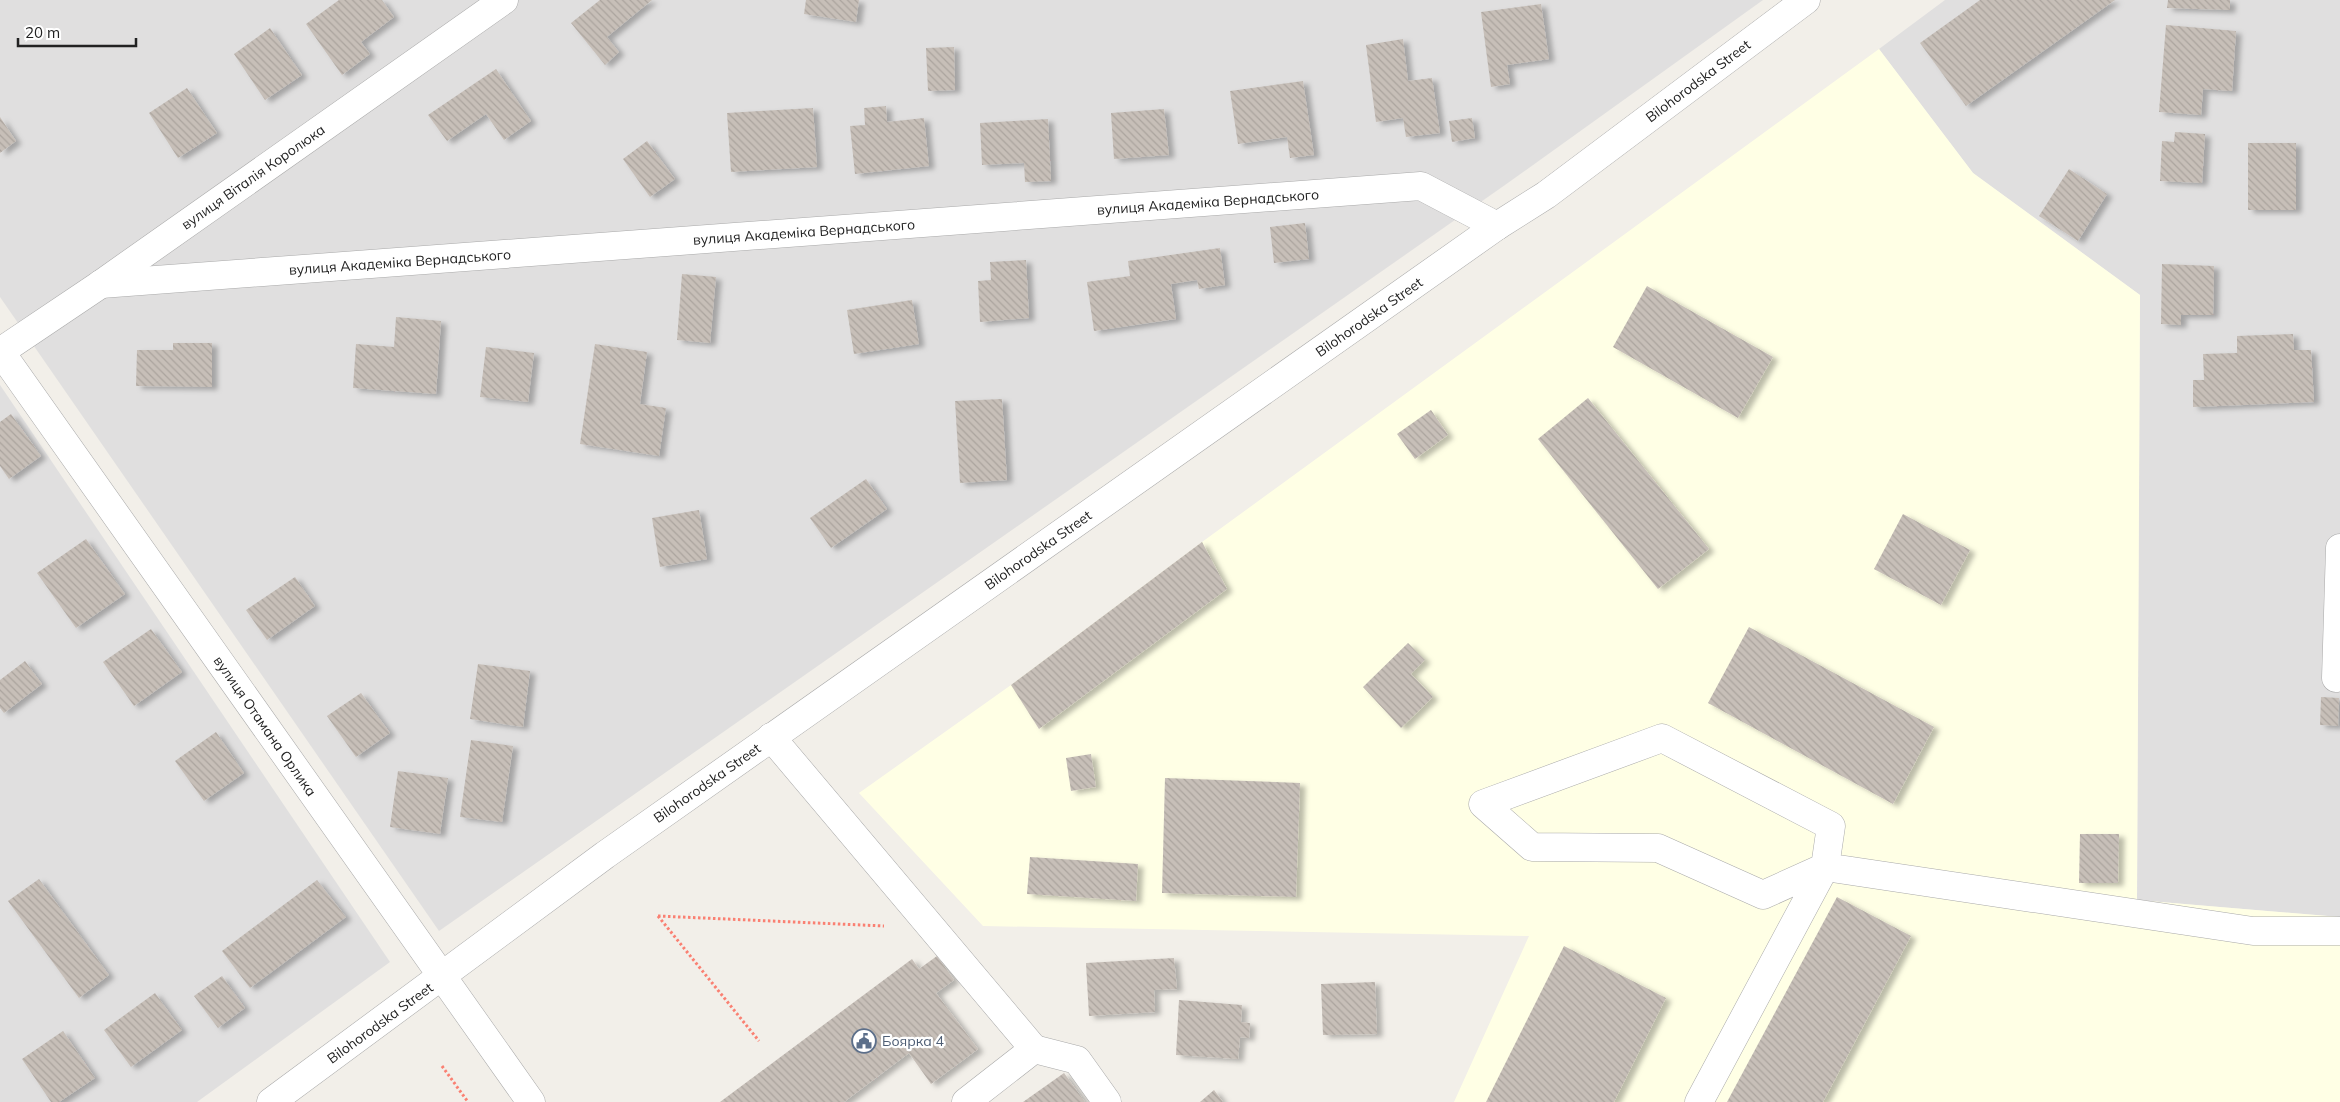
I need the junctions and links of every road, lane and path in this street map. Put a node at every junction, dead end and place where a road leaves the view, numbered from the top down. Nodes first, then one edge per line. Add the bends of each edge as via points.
1 (504, 0) edge
2 (1806, 0) edge
3 (1497, 226) junction
4 (101, 284) junction
5 (0, 351) edge
6 (2340, 548) edge
7 (2336, 678) dead end
8 (771, 737) junction
9 (1826, 867) junction
10 (932, 928) junction
11 (2340, 931) edge
12 (443, 977) junction
13 (759, 1041) dead end
14 (1034, 1049) junction
15 (442, 1066) dead end
16 (271, 1102) edge
17 (468, 1102) edge
18 (531, 1102) edge
19 (966, 1102) edge
20 (1107, 1102) edge
21 (1699, 1102) edge

1 - 4 street, вулиця Віталія Королюка
2 - 3 street, Bilohorodska Street via 1546,195
3 - 4 street, вулиця Академіка Вернадського via 1421,186
3 - 8 street, Bilohorodska Street
4 - 5 street, вулиця Віталія Королюка
5 - 12 street, вулиця Отамана Орлика
6 - 7 street
8 - 10 street
8 - 12 street, Bilohorodska Street
9 - 9 street via 1831,826 1662,738 1482,804 1532,847 1658,848 1763,895
9 - 11 street via 2253,931
9 - 21 street
10 - 13 path via 658,916
10 - 14 street
12 - 16 street, Bilohorodska Street
12 - 18 street, вулиця Отамана Орлика
14 - 19 street
14 - 20 street via 1077,1060
15 - 17 path

